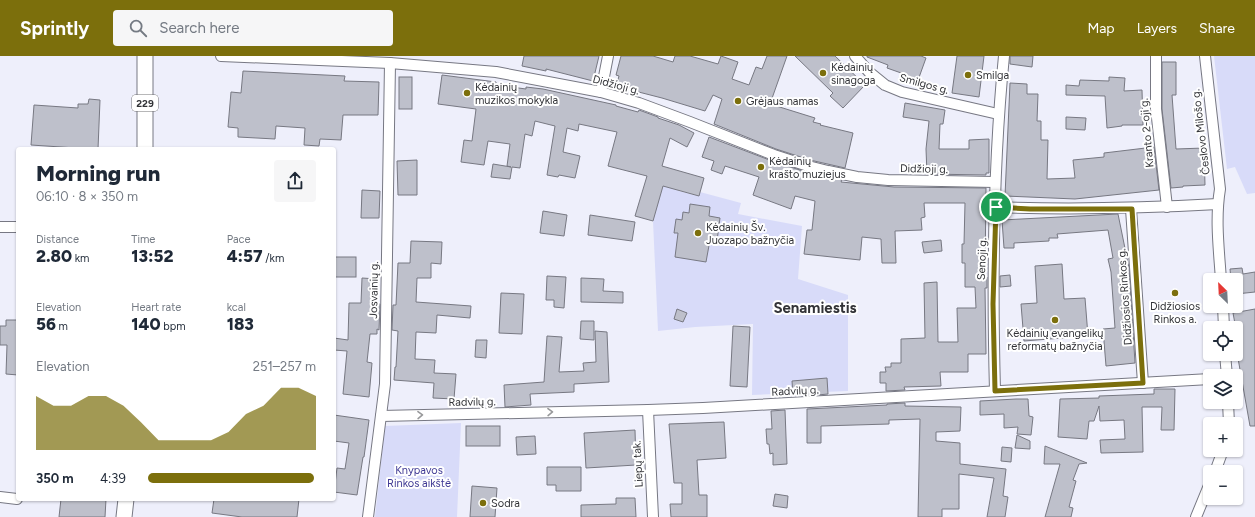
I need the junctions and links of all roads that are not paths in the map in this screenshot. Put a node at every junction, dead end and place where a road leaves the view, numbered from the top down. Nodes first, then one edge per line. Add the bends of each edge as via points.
1 (145, 56) edge
2 (221, 56) edge
3 (608, 56) edge
4 (856, 56) edge
5 (1004, 56) edge
6 (1156, 56) edge
7 (1205, 56) edge
8 (390, 63) junction
9 (601, 92) junction
10 (998, 114) junction
11 (145, 147) edge
12 (995, 182) junction
13 (1218, 204) junction
14 (996, 207) junction
15 (1166, 207) junction
16 (1132, 209) junction
17 (0, 227) edge
18 (16, 227) edge
19 (1221, 273) edge
20 (1203, 379) edge
21 (1143, 383) junction
22 (995, 391) junction
23 (648, 410) junction
24 (381, 416) junction
25 (0, 497) edge
26 (16, 499) edge
27 (1203, 500) edge
28 (126, 501) edge
29 (124, 517) edge
30 (368, 517) edge
31 (653, 517) edge
32 (1196, 517) edge

1 - 11 main road, 229
2 - 8 street, Didžioji g.
3 - 9 street
4 - 10 street, Smilgos g. via 868,72 885,85 902,92
5 - 10 street, Senoji g.
6 - 15 street, Kranto 2-oji g. via 1156,109
7 - 13 street, Česlovo Milošo g. via 1220,189
8 - 9 street, Didžioji g. via 496,72
8 - 24 street, Josvainių g. via 385,376
9 - 12 street, Didžioji g. via 639,103 774,155 828,171 888,180
10 - 12 street, Senoji g.
12 - 14 street, Senoji g.
13 - 15 street
13 - 19 street
14 - 16 street
14 - 22 street, Senoji g. via 993,304
15 - 16 street
16 - 21 street, Didžiosios Rinkos g.
17 - 18 street
20 - 21 street, Radvilų g.
21 - 22 street, Radvilų g.
22 - 23 street, Radvilų g.
24 -> 23 street, Radvilų g.
23 - 31 street, Liepų tak.
24 - 30 street, Josvainių g.
25 - 26 street
27 - 32 street
28 - 29 main road

